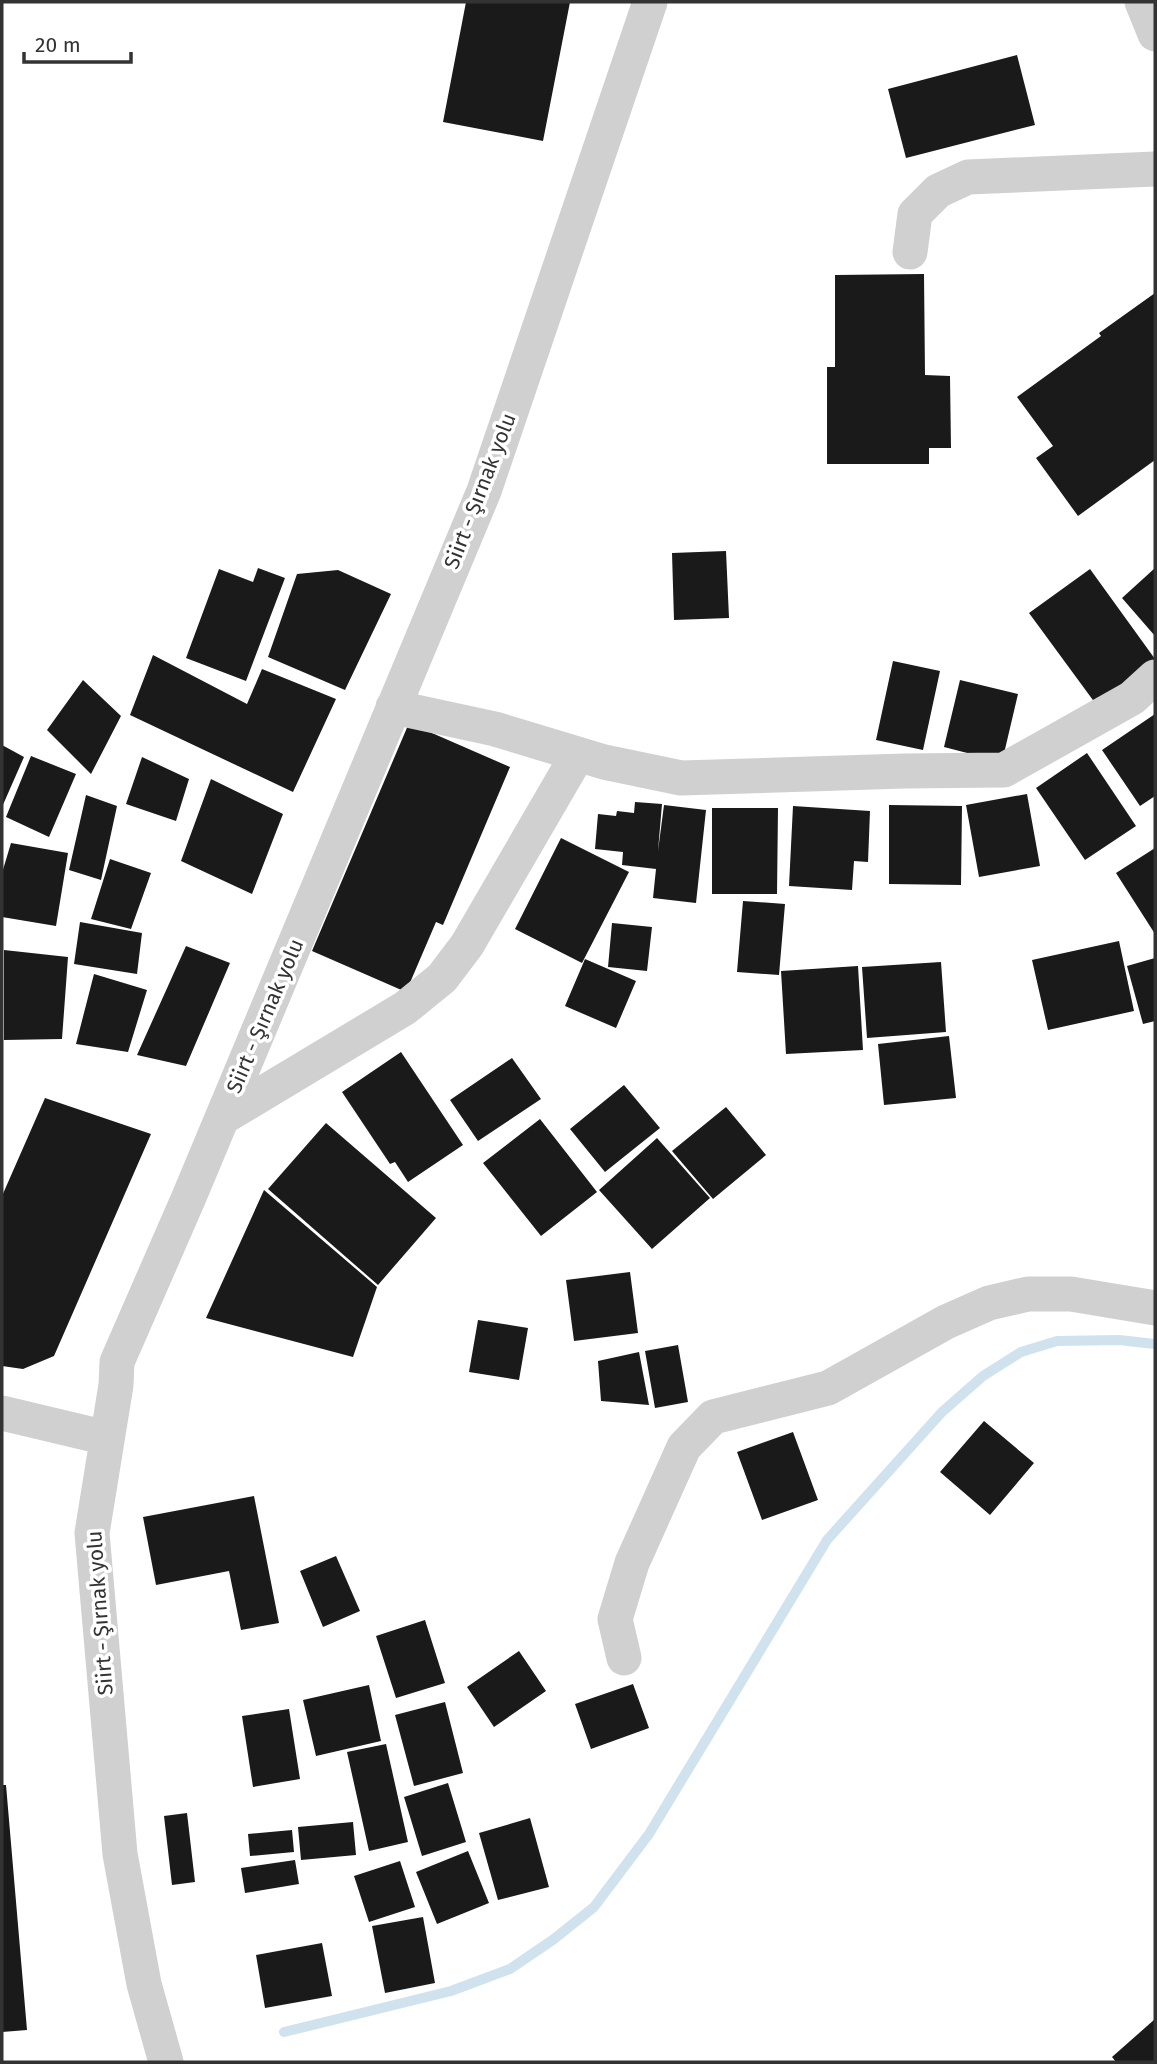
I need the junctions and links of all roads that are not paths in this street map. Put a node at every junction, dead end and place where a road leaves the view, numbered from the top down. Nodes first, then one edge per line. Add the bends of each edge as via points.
1 (650, 2) edge
2 (1142, 2) edge
3 (1155, 34) edge
4 (1155, 169) edge
5 (910, 252) dead end
6 (1155, 677) edge
7 (393, 707) junction
8 (578, 754) junction
9 (222, 1118) junction
10 (1155, 1308) edge
11 (2, 1413) edge
12 (107, 1438) junction
13 (624, 1658) dead end
14 (166, 2062) edge

1 - 7 street, Siirt - Şırnak yolu via 484,491
2 - 3 street
4 - 5 street via 968,177 937,191 915,214
6 - 8 street via 1132,698 1004,770 681,778
7 - 8 street via 495,729
7 - 9 street, Siirt - Şırnak yolu
8 - 9 street via 467,945 442,978 405,1008
9 - 12 street, Siirt - Şırnak yolu via 117,1362
10 - 13 street via 1071,1294 1028,1294 989,1303 828,1388 713,1417 684,1447 632,1563 615,1619
11 - 12 street
12 - 14 street, Siirt - Şırnak yolu via 92,1533 108,1731 120,1854 144,1984

